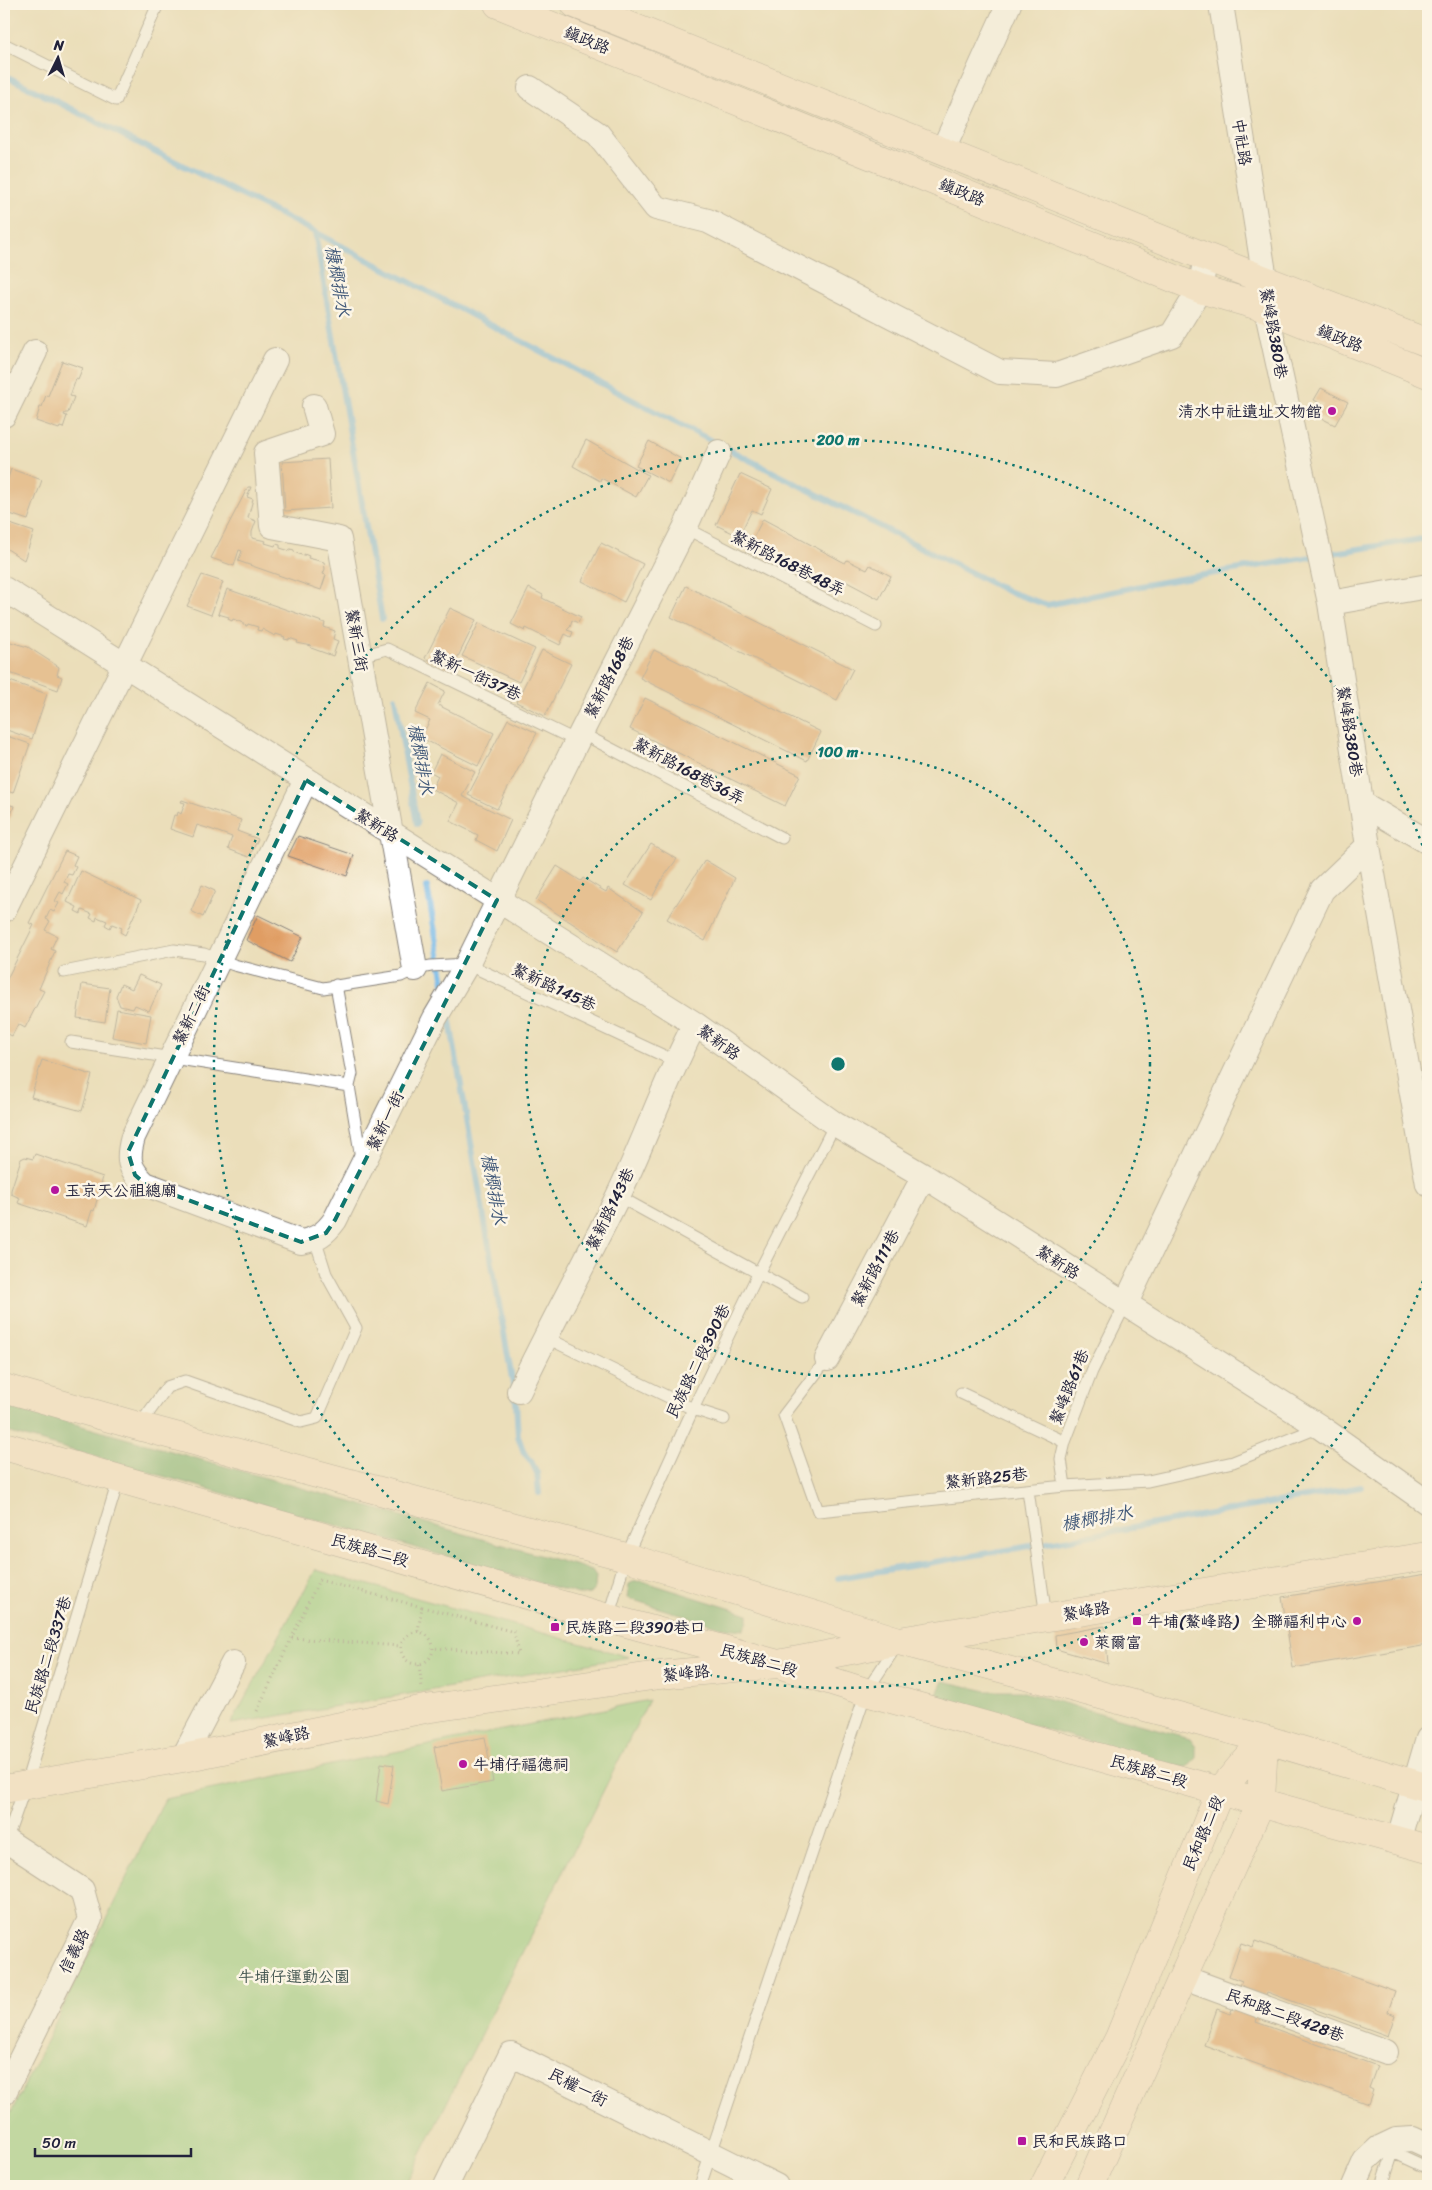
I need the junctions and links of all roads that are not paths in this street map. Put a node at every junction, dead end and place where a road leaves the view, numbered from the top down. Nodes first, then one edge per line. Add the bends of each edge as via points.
1 (158, 4) edge
2 (498, 4) edge
3 (575, 4) edge
4 (1009, 4) edge
5 (1221, 4) edge
6 (4, 44) edge
7 (530, 88) dead end
8 (944, 150) junction
9 (1206, 257) junction
10 (1265, 279) junction
11 (1200, 289) junction
12 (1266, 308) junction
13 (1428, 343) edge
14 (35, 352) dead end
15 (275, 360) dead end
16 (1428, 374) edge
17 (314, 406) dead end
18 (4, 415) edge
19 (719, 452) dead end
20 (685, 528) junction
21 (1428, 586) edge
22 (4, 589) edge
23 (1330, 603) junction
24 (876, 626) dead end
25 (360, 656) junction
26 (124, 665) junction
27 (579, 737) junction
28 (306, 780) junction
29 (1363, 804) junction
30 (391, 833) junction
31 (782, 838) dead end
32 (1428, 842) edge
33 (1368, 846) junction
34 (497, 900) junction
35 (4, 910) edge
36 (219, 959) junction
37 (423, 968) junction
38 (458, 969) junction
39 (64, 972) dead end
40 (336, 985) junction
41 (695, 1024) junction
42 (71, 1042) dead end
43 (170, 1058) junction
44 (676, 1060) junction
45 (349, 1086) junction
46 (835, 1124) junction
47 (362, 1166) junction
48 (924, 1176) junction
49 (1428, 1184) edge
50 (618, 1196) junction
51 (315, 1239) junction
52 (758, 1274) junction
53 (802, 1296) dead end
54 (1125, 1305) junction
55 (545, 1336) junction
56 (827, 1359) joint
57 (4, 1388) edge
58 (519, 1391) dead end
59 (961, 1393) dead end
60 (693, 1409) junction
61 (724, 1420) dead end
62 (138, 1426) junction
63 (1320, 1427) junction
64 (1065, 1442) junction
65 (4, 1446) edge
66 (119, 1478) junction
67 (1065, 1486) junction
68 (1028, 1490) junction
69 (1428, 1503) edge
70 (1428, 1556) edge
71 (626, 1557) junction
72 (608, 1618) junction
73 (1046, 1618) junction
74 (899, 1641) junction
75 (233, 1663) dead end
76 (778, 1664) junction
77 (866, 1692) junction
78 (1264, 1739) junction
79 (1428, 1739) edge
80 (183, 1758) junction
81 (1422, 1786) edge
82 (15, 1788) edge
83 (1220, 1791) junction
84 (1261, 1802) junction
85 (1398, 1841) junction
86 (5, 1843) edge
87 (1428, 1850) edge
88 (1184, 1978) junction
89 (1386, 2052) dead end
90 (4, 2093) edge
91 (1428, 2146) edge
92 (711, 2154) junction
93 (1428, 2168) edge
94 (446, 2186) edge
95 (700, 2186) edge
96 (776, 2186) edge
97 (1044, 2186) edge
98 (1089, 2186) edge
99 (1354, 2186) edge
100 (1382, 2186) edge

1 - 6 lane via 116,100
2 - 11 street, 鎮政路
3 - 8 street, 鎮政路
4 - 8 street
5 - 10 street, 中社路
7 - 11 street via 598,134 656,208 708,221 1000,372 1056,375 1172,335
8 - 9 street, 鎮政路
9 - 10 street, 鎮政路
9 - 11 street
10 - 12 street, 鰲峰路380巷
10 - 13 street, 鎮政路
11 - 12 street, 鎮政路
12 - 16 street, 鎮政路
12 - 23 street, 鰲峰路380巷
14 - 18 street
15 - 26 street
17 - 25 street, 鰲新三街 via 322,434 266,453 272,526 339,539
19 - 20 street, 鰲新路168巷
20 - 24 lane, 鰲新路168巷48弄
20 - 27 street, 鰲新路168巷
21 - 23 street
22 - 26 street, 鰲新路
23 - 29 street, 鰲峰路380巷
25 - 27 lane, 鰲新一街37巷 via 387,649
25 - 30 street, 鰲新三街
26 - 28 street, 鰲新路
26 - 35 street
27 - 31 lane, 鰲新路168巷36弄
27 - 34 street, 鰲新路168巷
28 - 30 street, 鰲新路
28 - 36 street, 鰲新二街
29 - 32 street
29 - 33 street, 鰲峰路380巷
30 - 34 street, 鰲新路
30 - 37 street, 鰲新三街
33 - 49 street, 鰲峰路380巷
33 - 54 street via 1322,890
34 - 38 street, 鰲新一街
34 - 41 street, 鰲新路
36 - 39 lane via 174,950
36 - 40 lane via 323,988
36 - 43 street, 鰲新二街
37 - 38 lane
37 - 40 lane via 401,976
38 - 44 lane, 鰲新路145巷
38 - 47 street, 鰲新一街
40 - 45 lane via 352,1074
41 - 44 street, 鰲新路143巷
41 - 46 street, 鰲新路
42 - 43 lane
43 - 45 lane
43 - 51 street, 鰲新二街 via 128,1152 135,1175 145,1184 301,1242
44 - 50 street, 鰲新路143巷
45 - 47 lane
46 - 48 street, 鰲新路
46 - 52 lane, 民族路二段390巷
47 - 51 street, 鰲新一街 via 335,1220 326,1233
48 - 54 street, 鰲新路
48 - 56 street, 鰲新路111巷
50 - 52 lane
50 - 55 street, 鰲新路143巷
51 - 62 lane via 326,1274 356,1328 317,1418 301,1422 185,1381 167,1387
52 - 53 lane
52 - 60 lane, 民族路二段390巷
54 - 63 street, 鰲新路
54 - 64 lane, 鰲峰路61巷 via 1092,1371
55 - 58 street, 鰲新路143巷
55 - 60 lane
56 - 68 lane, 鰲新路25巷 via 784,1415 818,1511
57 - 62 street
59 - 64 lane
60 - 61 lane
60 - 71 lane, 民族路二段390巷
62 - 71 street
63 - 67 lane, 鰲新路25巷 via 1233,1462 1148,1481
63 - 69 street, 鰲新路
64 - 67 lane, 鰲峰路61巷 via 1061,1459
65 - 66 street, 民族路二段
66 - 72 street, 民族路二段
66 - 82 lane, 民族路二段337巷
67 - 68 lane, 鰲新路25巷
68 - 73 lane
70 - 73 street, 鰲峰路
71 - 72 lane, 民族路二段390巷
71 - 74 street
72 - 76 street, 民族路二段
73 - 74 street, 鰲峰路
74 - 76 street, 鰲峰路
74 - 77 lane
74 - 78 street
75 - 80 street
76 - 77 street, 民族路二段
76 - 80 street, 鰲峰路 via 659,1676 425,1708
77 - 83 street, 民族路二段
77 - 92 lane
78 - 81 street
78 - 83 street, 民和路二段
78 - 84 street
79 - 81 street
80 - 82 street, 鰲峰路
81 - 85 street
82 - 86 lane, 民族路二段337巷
83 - 84 street, 民族路二段
83 - 97 street, 民和路二段 via 1119,2038
84 - 85 street, 民族路二段
84 - 88 street
85 - 87 street, 民族路二段
86 - 90 street, 信義路 via 82,1890 90,1919
88 - 89 street, 民和路二段428巷
88 - 98 street
91 - 99 street via 1413,2139 1396,2140 1379,2148 1365,2161
92 - 94 street, 民權一街 via 511,2054
92 - 95 lane
92 - 96 street, 民權一街
93 - 100 lane via 1393,2152

